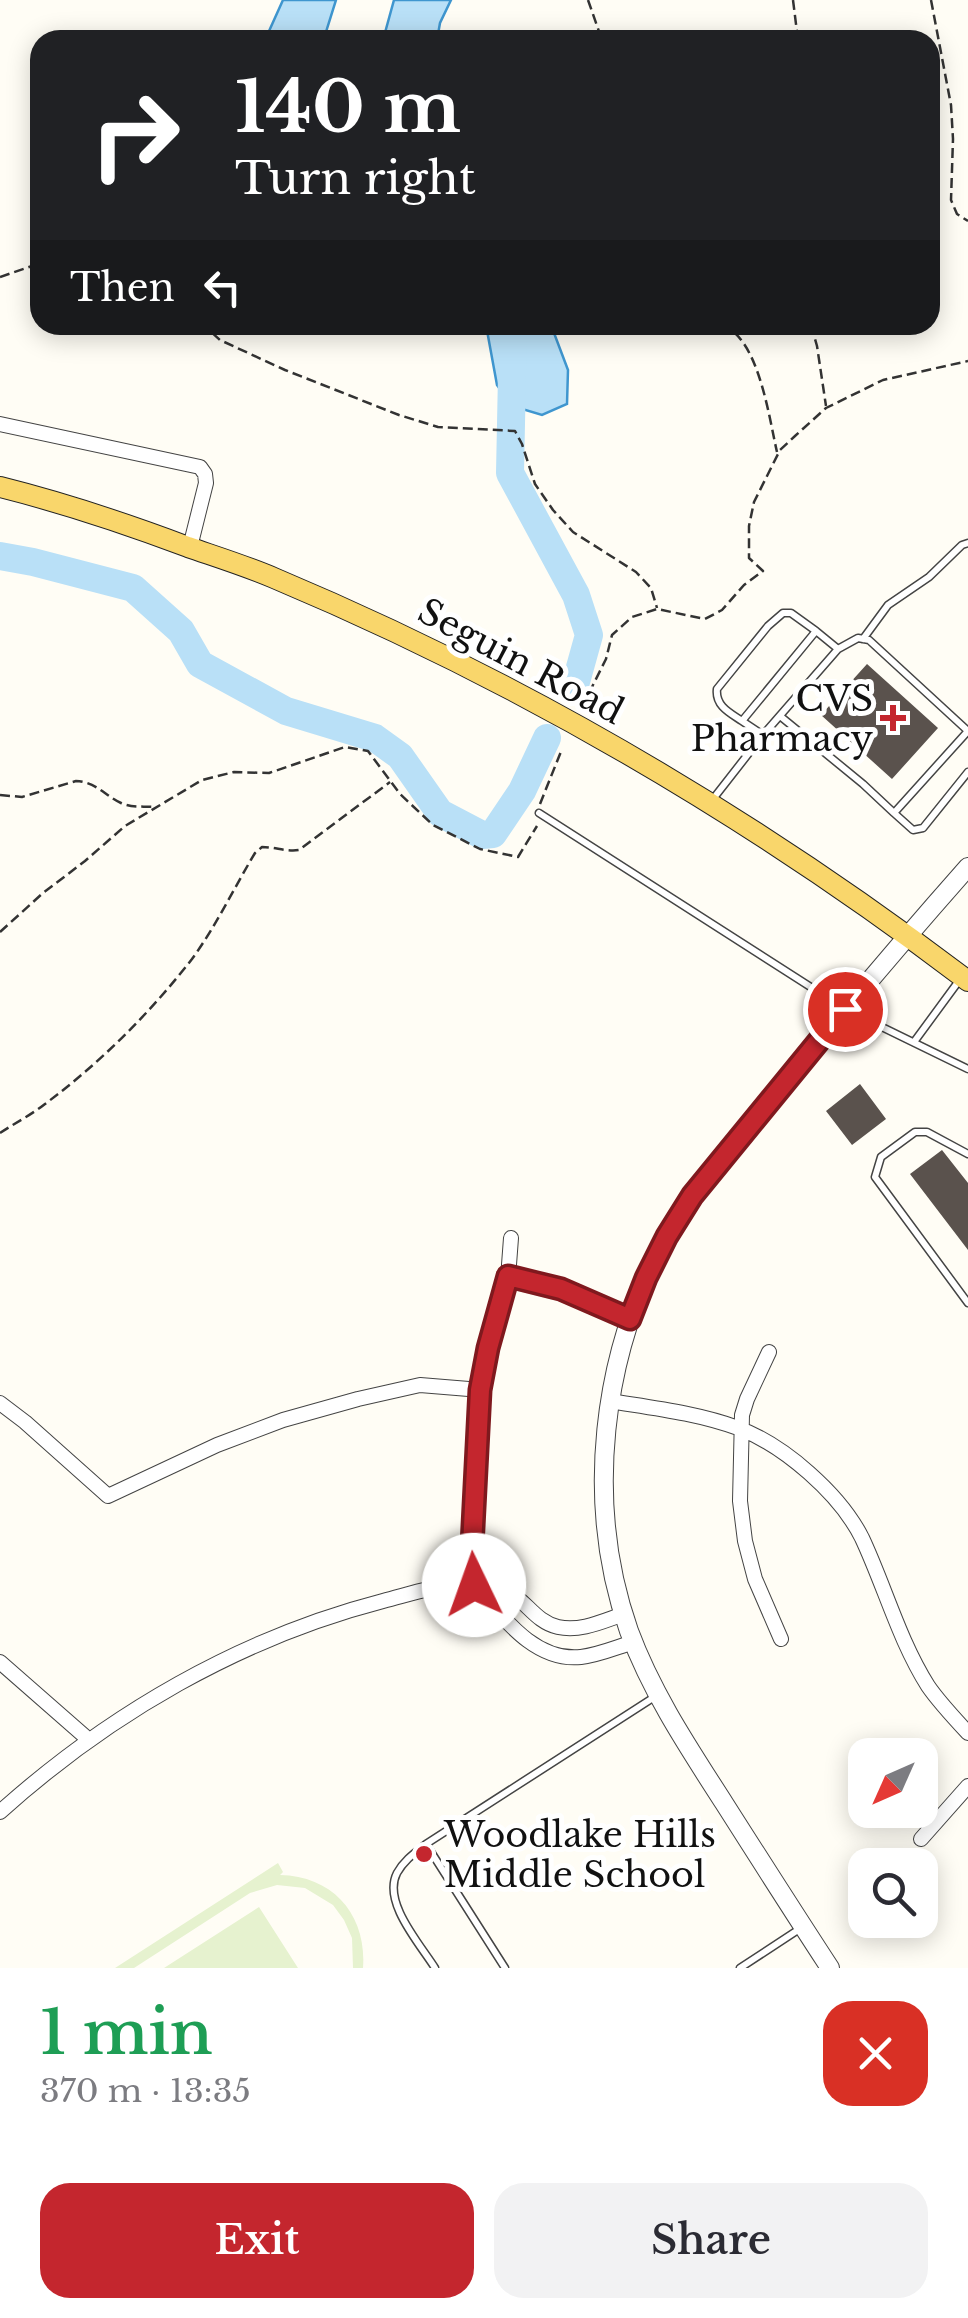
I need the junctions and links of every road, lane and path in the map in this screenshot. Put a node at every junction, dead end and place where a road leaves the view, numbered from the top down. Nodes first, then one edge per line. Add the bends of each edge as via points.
1 (588, 0) edge
2 (793, 0) edge
3 (932, 0) edge
4 (598, 30) edge
5 (797, 30) edge
6 (937, 30) edge
7 (940, 44) edge
8 (968, 221) edge
9 (30, 267) edge
10 (0, 276) edge
11 (215, 335) edge
12 (738, 335) edge
13 (814, 335) edge
14 (968, 361) edge
15 (826, 408) junction
16 (0, 424) edge
17 (777, 455) junction
18 (0, 487) edge
19 (968, 543) edge
20 (190, 547) junction
21 (657, 609) junction
22 (816, 631) junction
23 (863, 639) junction
24 (838, 649) junction
25 (589, 693) dead end
26 (780, 716) junction
27 (742, 721) junction
28 (968, 731) edge
29 (763, 735) junction
30 (562, 749) dead end
31 (968, 772) edge
32 (392, 781) junction
33 (0, 795) edge
34 (711, 802) junction
35 (156, 808) junction
36 (539, 813) junction
37 (894, 814) junction
38 (968, 867) edge
39 (0, 932) edge
40 (908, 935) junction
41 (965, 979) edge
42 (845, 1009) junction
43 (914, 1042) junction
44 (968, 1068) edge
45 (0, 1133) edge
46 (968, 1154) edge
47 (511, 1238) dead end
48 (508, 1276) junction
49 (967, 1299) edge
50 (630, 1319) junction
51 (769, 1352) dead end
52 (480, 1390) junction
53 (610, 1402) junction
54 (0, 1403) edge
55 (742, 1429) junction
56 (474, 1585) junction
57 (624, 1614) junction
58 (543, 1620) junction
59 (781, 1639) dead end
60 (530, 1642) junction
61 (634, 1642) junction
62 (0, 1662) edge
63 (657, 1696) junction
64 (968, 1733) edge
65 (89, 1740) junction
66 (968, 1786) edge
67 (0, 1812) edge
68 (922, 1840) dead end
69 (426, 1844) junction
70 (803, 1926) junction
71 (435, 1968) edge
72 (505, 1968) edge
73 (740, 1968) edge
74 (830, 1968) edge

1 - 4 path
2 - 5 path
3 - 6 path
7 - 8 path via 951,105 951,200
9 - 10 path
11 - 21 path via 399,416 438,428 515,431 553,510 573,532 636,572 652,588
12 - 17 path via 758,374
13 - 15 path
14 - 15 path via 883,380
15 - 17 path
16 - 20 street via 200,467 206,484
17 - 21 path via 749,526 749,558 763,571 704,618
18 - 20 main road, Seguin Road
19 - 23 lane via 888,605
20 - 34 main road, Seguin Road via 409,637
21 - 25 path via 632,617 612,636
22 - 24 lane
22 - 27 lane
22 - 27 lane via 792,613 768,626 717,689 719,704
23 - 24 lane
23 - 28 lane
24 - 26 lane
26 - 29 lane
26 - 37 lane
27 - 29 lane
28 - 37 lane
29 - 34 lane
30 - 36 path
31 - 37 lane via 923,828 914,830
32 - 35 path via 368,750 345,747 269,773 202,780
32 - 36 path via 432,825 480,849 518,857
32 - 45 path via 299,850 262,847 255,853 193,957 119,1042
33 - 35 path via 22,798 76,781 136,808
34 - 40 main road, Seguin Road
35 - 39 path via 125,826
36 - 42 lane
38 - 40 street
40 - 41 main road, Seguin Road
40 - 42 street
41 - 43 lane
42 - 43 lane
42 - 50 street via 692,1196
43 - 44 lane
46 - 49 lane via 916,1132 881,1157 875,1177
47 - 48 street
48 - 50 lane via 561,1289
48 - 52 street
50 - 53 street
51 - 55 street via 747,1399
52 - 54 street via 420,1384 282,1420 108,1496
52 - 56 street
53 - 55 street
53 - 57 street via 606,1519
55 - 59 street via 745,1540
55 - 64 street via 830,1491 860,1534 929,1686
56 - 58 street via 510,1592
56 - 60 street
56 - 65 street via 358,1607 269,1640 180,1682
57 - 58 street via 584,1627
57 - 61 street
58 - 60 street
60 - 61 street via 568,1658
61 - 63 street
62 - 65 street
63 - 69 lane
63 - 70 street
65 - 67 street
66 - 68 street
69 - 71 lane via 407,1859 392,1886 395,1904
69 - 72 lane
70 - 73 lane
70 - 74 street

